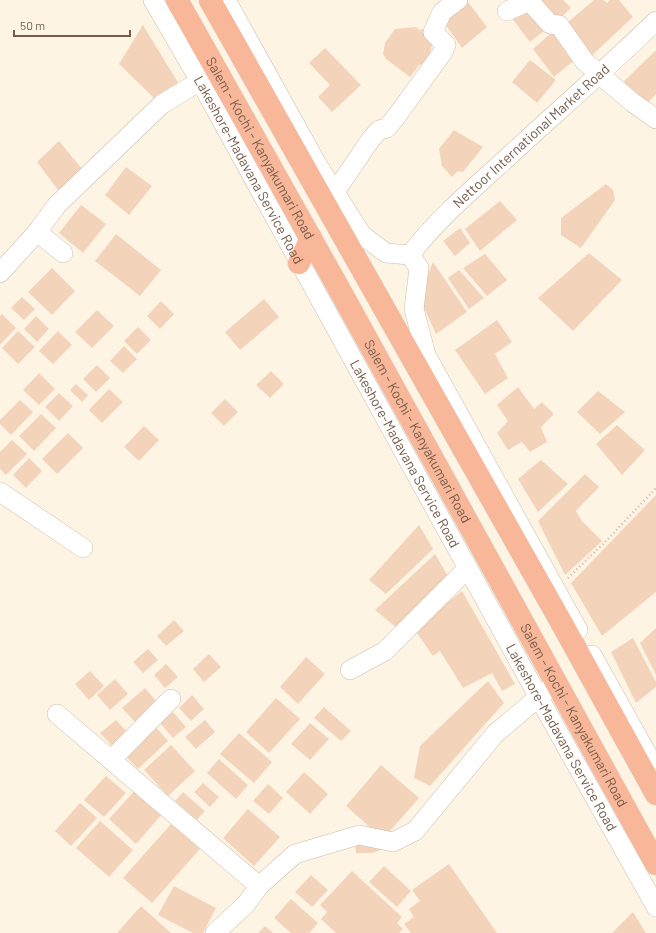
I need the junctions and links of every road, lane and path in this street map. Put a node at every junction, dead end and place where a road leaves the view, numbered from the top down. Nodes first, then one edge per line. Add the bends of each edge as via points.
1 (153, 0) edge
2 (177, 0) edge
3 (210, 0) edge
4 (226, 0) edge
5 (458, 0) edge
6 (507, 11) dead end
7 (656, 21) edge
8 (600, 75) junction
9 (200, 81) junction
10 (656, 119) edge
11 (335, 192) junction
12 (37, 232) junction
13 (310, 238) junction
14 (63, 253) dead end
15 (410, 255) junction
16 (299, 263) junction
17 (0, 273) edge
18 (656, 488) edge
19 (0, 492) edge
20 (82, 548) dead end
21 (468, 568) junction
22 (555, 589) junction
23 (350, 670) dead end
24 (557, 684) junction
25 (538, 696) junction
26 (171, 699) dead end
27 (57, 714) dead end
28 (111, 760) junction
29 (656, 770) edge
30 (656, 794) edge
31 (656, 864) edge
32 (259, 886) junction
33 (656, 907) edge
34 (217, 933) edge

1 - 9 street, Lakeshore-Madavana Service Road
2 - 13 highway, Salem - Kochi - Kanyakumari Road
3 - 30 highway, Salem - Kochi - Kanyakumari Road via 553,606
4 - 11 street via 282,103
5 - 11 street via 442,12 433,32 446,45 443,52 396,117 371,139
6 - 8 street via 527,2 531,3 550,24 559,25 585,62
7 - 8 street, Nettoor International Market Road
8 - 10 street
8 - 15 street, Nettoor International Market Road via 456,204 425,235
9 - 12 street via 162,104 57,205
9 - 16 street, Lakeshore-Madavana Service Road
11 - 15 street via 362,235 386,252
12 - 14 street
12 - 17 street
13 - 16 highway
13 - 24 highway, Salem - Kochi - Kanyakumari Road
15 - 22 street via 420,268 414,309 426,355
16 - 21 street, Lakeshore-Madavana Service Road
18 - 22 path via 607,540
19 - 20 street
21 - 23 street via 385,651
21 - 25 street, Lakeshore-Madavana Service Road
22 - 29 street
24 - 25 street
24 - 31 highway, Salem - Kochi - Kanyakumari Road
25 - 32 street via 495,734 415,831 393,842 359,835 295,854
25 - 33 street, Lakeshore-Madavana Service Road
26 - 28 street
27 - 28 street
28 - 32 street
32 - 34 street via 246,904

